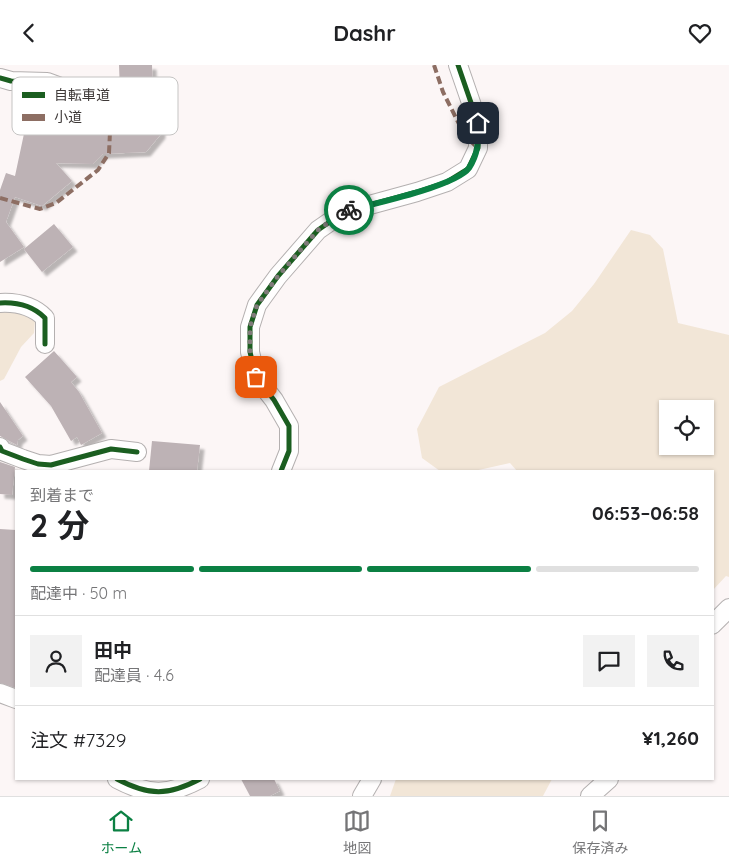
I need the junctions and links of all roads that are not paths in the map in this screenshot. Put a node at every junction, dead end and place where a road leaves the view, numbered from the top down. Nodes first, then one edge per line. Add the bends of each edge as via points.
1 (458, 65) edge
2 (0, 303) edge
3 (45, 344) dead end
4 (0, 447) edge
5 (137, 452) dead end
6 (38, 467) edge
7 (281, 470) edge
8 (729, 607) edge
9 (714, 623) edge
10 (0, 693) edge
11 (15, 699) edge
12 (119, 780) edge
13 (198, 780) edge
14 (371, 780) edge
15 (608, 780) edge
16 (362, 796) edge
17 (590, 796) edge

1 - 7 street via 478,123 478,148 468,169 447,182 344,211 318,230 257,305 250,327 250,352 256,377 289,426 289,451
2 - 3 street via 18,303 38,311 45,318
4 - 6 street via 2,451
5 - 6 street via 111,449
8 - 9 street
10 - 11 street
12 - 13 street via 147,793 171,792
14 - 16 street
15 - 17 street

